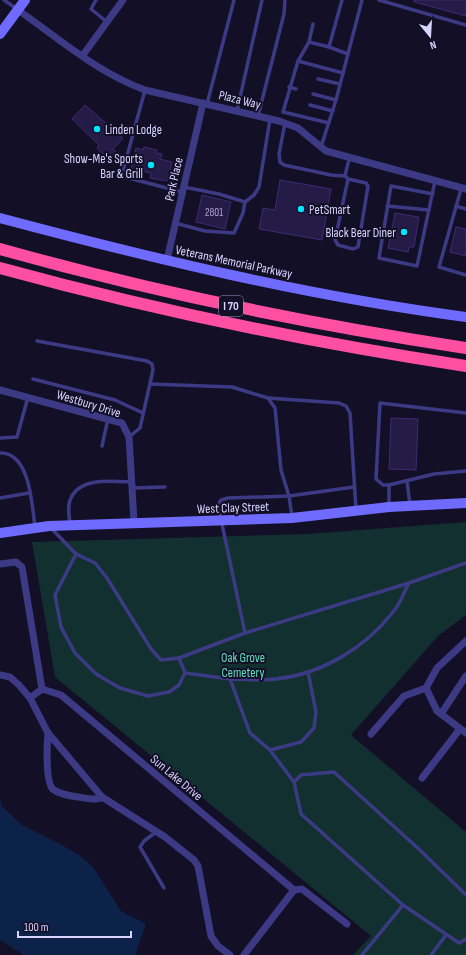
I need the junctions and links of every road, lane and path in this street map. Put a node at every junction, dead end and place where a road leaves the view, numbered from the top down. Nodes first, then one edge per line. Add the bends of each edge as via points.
1 (4, 0) edge
2 (24, 0) edge
3 (96, 0) edge
4 (123, 0) edge
5 (234, 0) edge
6 (262, 0) edge
7 (285, 0) edge
8 (342, 0) edge
9 (362, 0) edge
10 (379, 0) edge
11 (18, 10) junction
12 (107, 22) junction
13 (313, 24) dead end
14 (466, 25) edge
15 (0, 34) edge
16 (309, 42) junction
17 (329, 47) junction
18 (348, 54) junction
19 (83, 55) junction
20 (298, 60) junction
21 (294, 73) junction
22 (343, 73) junction
23 (300, 74) dead end
24 (318, 79) dead end
25 (340, 84) junction
26 (289, 87) junction
27 (296, 89) dead end
28 (145, 90) junction
29 (313, 94) dead end
30 (286, 100) junction
31 (336, 100) junction
32 (292, 101) dead end
33 (205, 103) junction
34 (310, 105) dead end
35 (237, 110) junction
36 (333, 111) junction
37 (258, 116) junction
38 (270, 119) junction
39 (285, 123) junction
40 (329, 123) junction
41 (320, 148) junction
42 (349, 159) junction
43 (346, 177) junction
44 (435, 181) junction
45 (463, 189) edge
46 (183, 190) junction
47 (433, 194) junction
48 (245, 202) junction
49 (387, 206) junction
50 (456, 206) junction
51 (466, 209) edge
52 (429, 210) junction
53 (0, 218) edge
54 (175, 223) junction
55 (0, 249) edge
56 (167, 260) junction
57 (0, 268) edge
58 (466, 275) edge
59 (466, 317) edge
60 (37, 341) dead end
61 (466, 348) edge
62 (466, 366) edge
63 (33, 379) dead end
64 (150, 384) junction
65 (0, 390) edge
66 (28, 398) junction
67 (268, 398) junction
68 (143, 413) junction
69 (466, 413) edge
70 (108, 419) junction
71 (129, 437) junction
72 (0, 438) edge
73 (102, 446) dead end
74 (0, 453) edge
75 (466, 471) edge
76 (407, 481) junction
77 (132, 485) junction
78 (389, 485) junction
79 (165, 487) dead end
80 (354, 487) junction
81 (29, 493) junction
82 (289, 496) junction
83 (0, 498) edge
84 (466, 503) edge
85 (410, 506) junction
86 (389, 507) junction
87 (356, 511) junction
88 (292, 518) junction
89 (222, 521) junction
90 (134, 522) junction
91 (70, 525) junction
92 (49, 526) junction
93 (36, 528) junction
94 (0, 533) edge
95 (76, 554) junction
96 (466, 563) edge
97 (0, 564) edge
98 (409, 583) junction
99 (245, 633) junction
100 (466, 641) edge
101 (179, 658) junction
102 (308, 672) junction
103 (185, 673) junction
104 (0, 674) edge
105 (466, 676) edge
106 (230, 679) junction
107 (426, 688) junction
108 (42, 690) junction
109 (30, 698) junction
110 (441, 714) junction
111 (463, 731) edge
112 (48, 733) junction
113 (372, 734) dead end
114 (270, 750) junction
115 (422, 778) dead end
116 (294, 782) junction
117 (102, 797) junction
118 (156, 832) junction
119 (164, 888) dead end
120 (294, 890) junction
121 (466, 895) edge
122 (403, 905) junction
123 (347, 924) dead end
124 (446, 935) junction
125 (466, 939) edge
126 (230, 955) edge
127 (244, 955) edge
128 (362, 955) edge
129 (431, 955) edge

1 - 11 lane
2 - 11 street
3 - 12 lane via 90,9
4 - 12 street
5 - 33 lane
6 - 35 lane
7 - 37 lane via 284,14
8 - 17 lane
9 - 18 lane
10 - 14 lane
11 - 15 street
11 - 19 street, Plaza Way
12 - 19 street
13 - 16 lane
16 - 17 lane
16 - 20 lane
17 - 18 lane
18 - 22 lane
19 - 28 street, Plaza Way via 116,78
20 - 21 lane
20 - 22 lane
21 - 23 lane
21 - 26 lane
22 - 25 lane
24 - 25 lane
25 - 31 lane
26 - 27 lane
26 - 30 lane
28 - 33 street, Plaza Way
28 - 46 lane via 123,171 125,177
29 - 31 lane
30 - 32 lane
30 - 40 lane via 283,112
31 - 36 lane
33 - 35 street, Plaza Way
33 - 46 street, Park Place
34 - 36 lane
35 - 37 street, Plaza Way
36 - 40 lane
37 - 38 street, Plaza Way
38 - 39 street, Plaza Way
38 - 48 lane via 259,187
39 - 41 street, Plaza Way via 298,128
39 - 43 lane via 279,154 280,162 284,165
40 - 41 lane
41 - 42 street, Plaza Way
42 - 43 lane
42 - 44 street, Plaza Way
43 - 43 lane via 366,183 368,186 358,247 353,249 338,245 335,240
44 - 45 street, Plaza Way
44 - 47 lane
45 - 50 lane
46 - 48 lane via 219,194
46 - 54 street, Park Place
47 - 49 lane via 391,186
47 - 52 lane
48 - 54 lane via 234,233 205,231
49 - 52 lane
49 - 52 lane via 379,258 417,266
50 - 51 lane
50 - 58 lane via 439,268
53 - 56 street, Veterans Memorial Parkway
54 - 56 street, Park Place
55 - 61 highway, I 70 via 195,298
56 - 59 street, Veterans Memorial Parkway via 389,307
57 - 62 highway, I 70 via 200,318
60 - 64 lane via 147,361 152,364 153,370
63 - 68 lane via 115,400
64 - 67 lane via 232,387
64 - 68 lane
65 - 66 street, Westbury Drive
66 - 70 street, Westbury Drive
66 - 72 lane via 17,437
67 - 80 lane via 340,403 346,406 350,413
67 - 82 lane via 275,408 280,470
68 - 71 lane via 140,428
69 - 78 lane via 380,403 376,479 383,485
70 - 71 street, Westbury Drive via 122,423
70 - 73 lane
71 - 77 street
74 - 81 lane via 14,457 26,474
75 - 76 lane via 434,474
76 - 78 lane
76 - 85 lane
77 - 79 lane
77 - 90 street
77 - 91 lane via 104,481 83,486 74,492 70,499
78 - 86 lane
80 - 82 lane
80 - 87 lane
81 - 83 lane
81 - 93 lane
82 - 88 lane
82 - 89 lane via 221,500 218,505
84 - 85 street, West Clay Street
85 - 86 street, West Clay Street
86 - 87 street, West Clay Street
87 - 88 street, West Clay Street
88 - 89 street, West Clay Street
89 - 90 street, West Clay Street
89 - 99 lane
90 - 91 street, West Clay Street
91 - 92 street, West Clay Street
92 - 93 street, West Clay Street
92 - 95 lane
93 - 94 street, West Clay Street
95 - 101 lane via 95,563 107,578 127,614 161,660
95 - 103 lane via 55,595 61,627 75,653 96,674 120,688 148,696 169,692 178,686
96 - 98 lane
97 - 108 street via 16,562 22,567
98 - 99 lane
98 - 102 lane via 393,612 364,641 339,660
99 - 101 lane
100 - 107 street via 437,668
101 - 103 lane
102 - 106 lane via 277,679
102 - 114 lane via 316,712 314,728 301,742
103 - 106 lane
104 - 109 street via 10,677
105 - 110 street
106 - 114 lane via 250,732
107 - 110 street
107 - 113 street via 404,696
108 - 109 street
108 - 120 street, Sun Lake Drive via 62,695
109 - 112 street
110 - 111 street
111 - 115 street
112 - 117 street
112 - 117 street via 46,751 50,785 54,790 88,799
114 - 116 lane
116 - 121 lane via 301,775 334,772
116 - 122 lane via 301,814
117 - 118 street
118 - 119 lane via 140,847
118 - 126 street via 194,860 198,866 212,936 218,946
120 - 123 street, Sun Lake Drive via 302,889
120 - 127 street
122 - 124 lane
122 - 128 lane
124 - 125 lane via 459,943
124 - 129 lane

